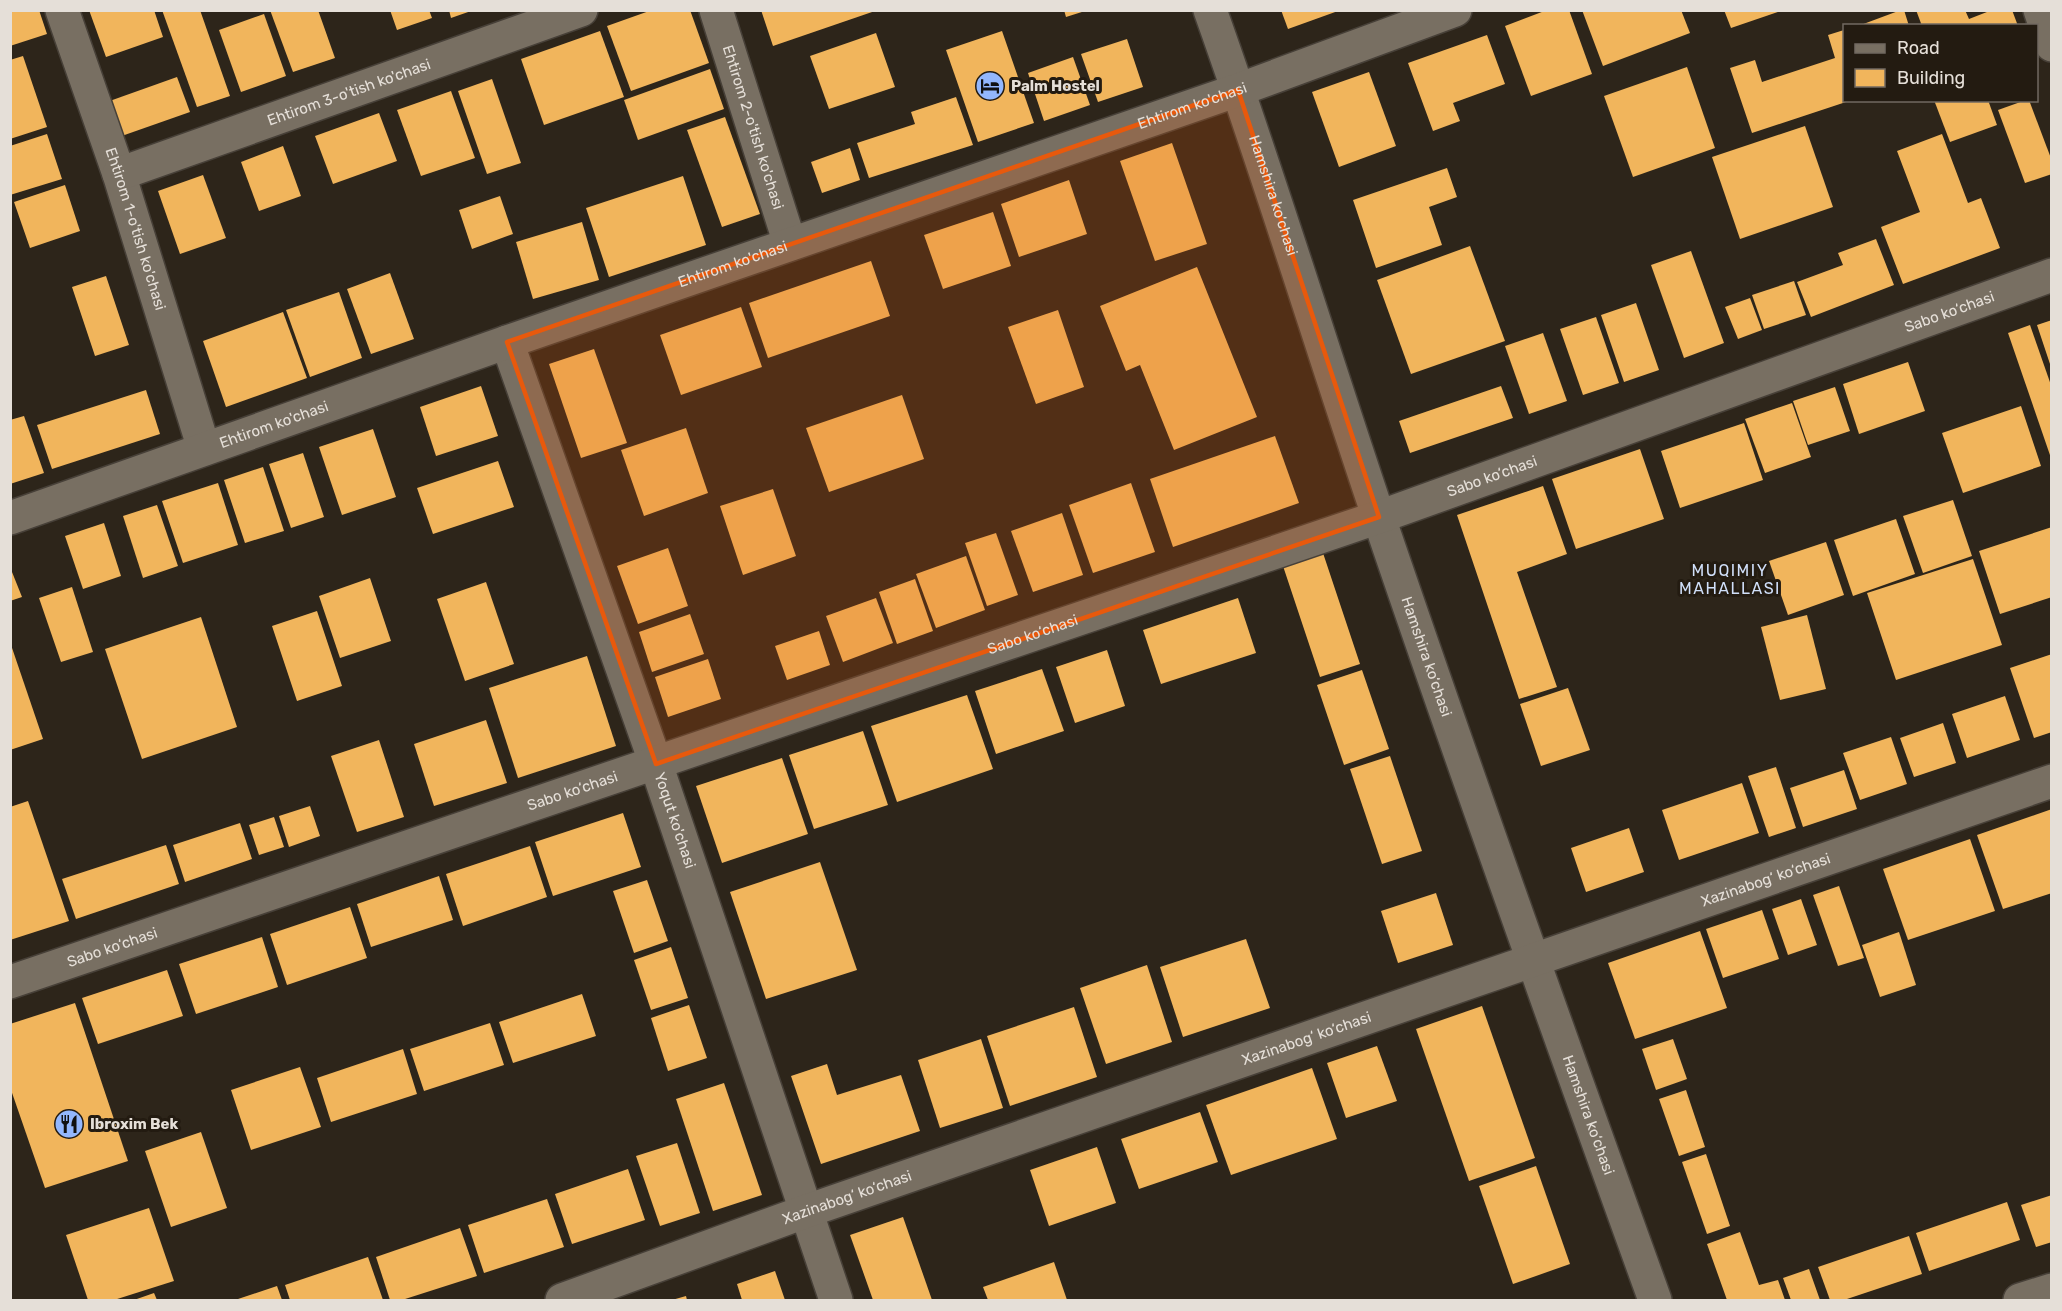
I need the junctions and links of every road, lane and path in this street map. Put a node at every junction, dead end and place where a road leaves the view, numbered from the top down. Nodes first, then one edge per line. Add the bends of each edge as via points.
1 (62, 10) edge
2 (581, 10) edge
3 (716, 10) edge
4 (1210, 10) edge
5 (1455, 10) edge
6 (2040, 10) edge
7 (2052, 45) edge
8 (1238, 90) junction
9 (119, 174) junction
10 (790, 244) junction
11 (2052, 275) edge
12 (507, 342) junction
13 (204, 449) junction
14 (1379, 517) junction
15 (10, 518) edge
16 (656, 764) junction
17 (2052, 781) edge
18 (1532, 960) junction
19 (10, 982) edge
20 (807, 1211) junction
21 (2052, 1290) edge
22 (562, 1300) edge
23 (836, 1300) edge
24 (1655, 1300) edge
25 (2020, 1300) edge

1 - 9 street, Ehtirom 1-o'tish ko'chasi
2 - 9 street, Ehtirom 3-o'tish ko'chasi
3 - 10 street, Ehtirom 2-o'tish ko'chasi
4 - 8 street, Hamshira ko‘chasi
5 - 8 street, Ehtirom ko'chasi
6 - 7 street
8 - 10 street, Ehtirom ko'chasi
8 - 14 street, Hamshira ko‘chasi
9 - 13 street, Ehtirom 1-o'tish ko'chasi
10 - 12 street, Ehtirom ko'chasi
11 - 14 street, Sabo ko‘chasi
12 - 13 street, Ehtirom ko'chasi
12 - 16 street, Yoqut ko'chasi
13 - 15 street, Ehtirom ko'chasi
14 - 16 street, Sabo ko‘chasi
14 - 18 street, Hamshira ko‘chasi
16 - 19 street, Sabo ko‘chasi
16 - 20 street, Yoqut ko'chasi
17 - 18 street, Xazinabog‘ ko‘chasi
18 - 20 street, Xazinabog‘ ko‘chasi
18 - 24 street, Hamshira ko‘chasi
20 - 22 street, Xazinabog‘ ko‘chasi
20 - 23 street, Yoqut ko'chasi
21 - 25 street

